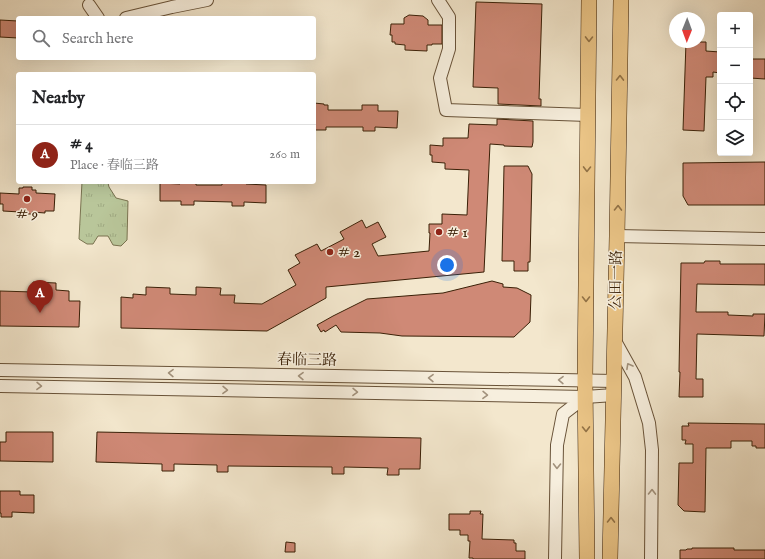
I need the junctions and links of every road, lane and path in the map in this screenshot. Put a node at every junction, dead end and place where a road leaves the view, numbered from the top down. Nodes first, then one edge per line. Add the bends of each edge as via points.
1 (207, 0) edge
2 (438, 0) edge
3 (589, 0) edge
4 (621, 0) edge
5 (89, 5) dead end
6 (97, 16) edge
7 (134, 16) edge
8 (588, 115) junction
9 (617, 236) junction
10 (765, 239) edge
11 (615, 341) junction
12 (0, 370) edge
13 (585, 380) junction
14 (0, 386) edge
15 (614, 388) junction
16 (585, 397) junction
17 (555, 559) edge
18 (587, 559) edge
19 (610, 559) edge
20 (651, 559) edge

1 - 7 street
2 - 8 street via 449,17 449,49 440,78 446,110
3 -> 8 main road, 公田一路
9 -> 4 main road, 公田一路
5 - 6 street
8 -> 13 main road, 公田一路
9 - 10 street
9 - 11 main road, 公田一路
11 - 15 main road, 公田一路
20 -> 11 street via 652,450 649,423 635,378
13 -> 12 street, 春临三路
13 - 15 street, 春临三路
13 - 16 main road, 公田一路
14 -> 16 street, 春临三路
15 - 16 street, 春临三路
19 -> 15 main road, 公田一路
16 -> 17 street via 563,414 557,445
16 -> 18 main road, 公田一路

